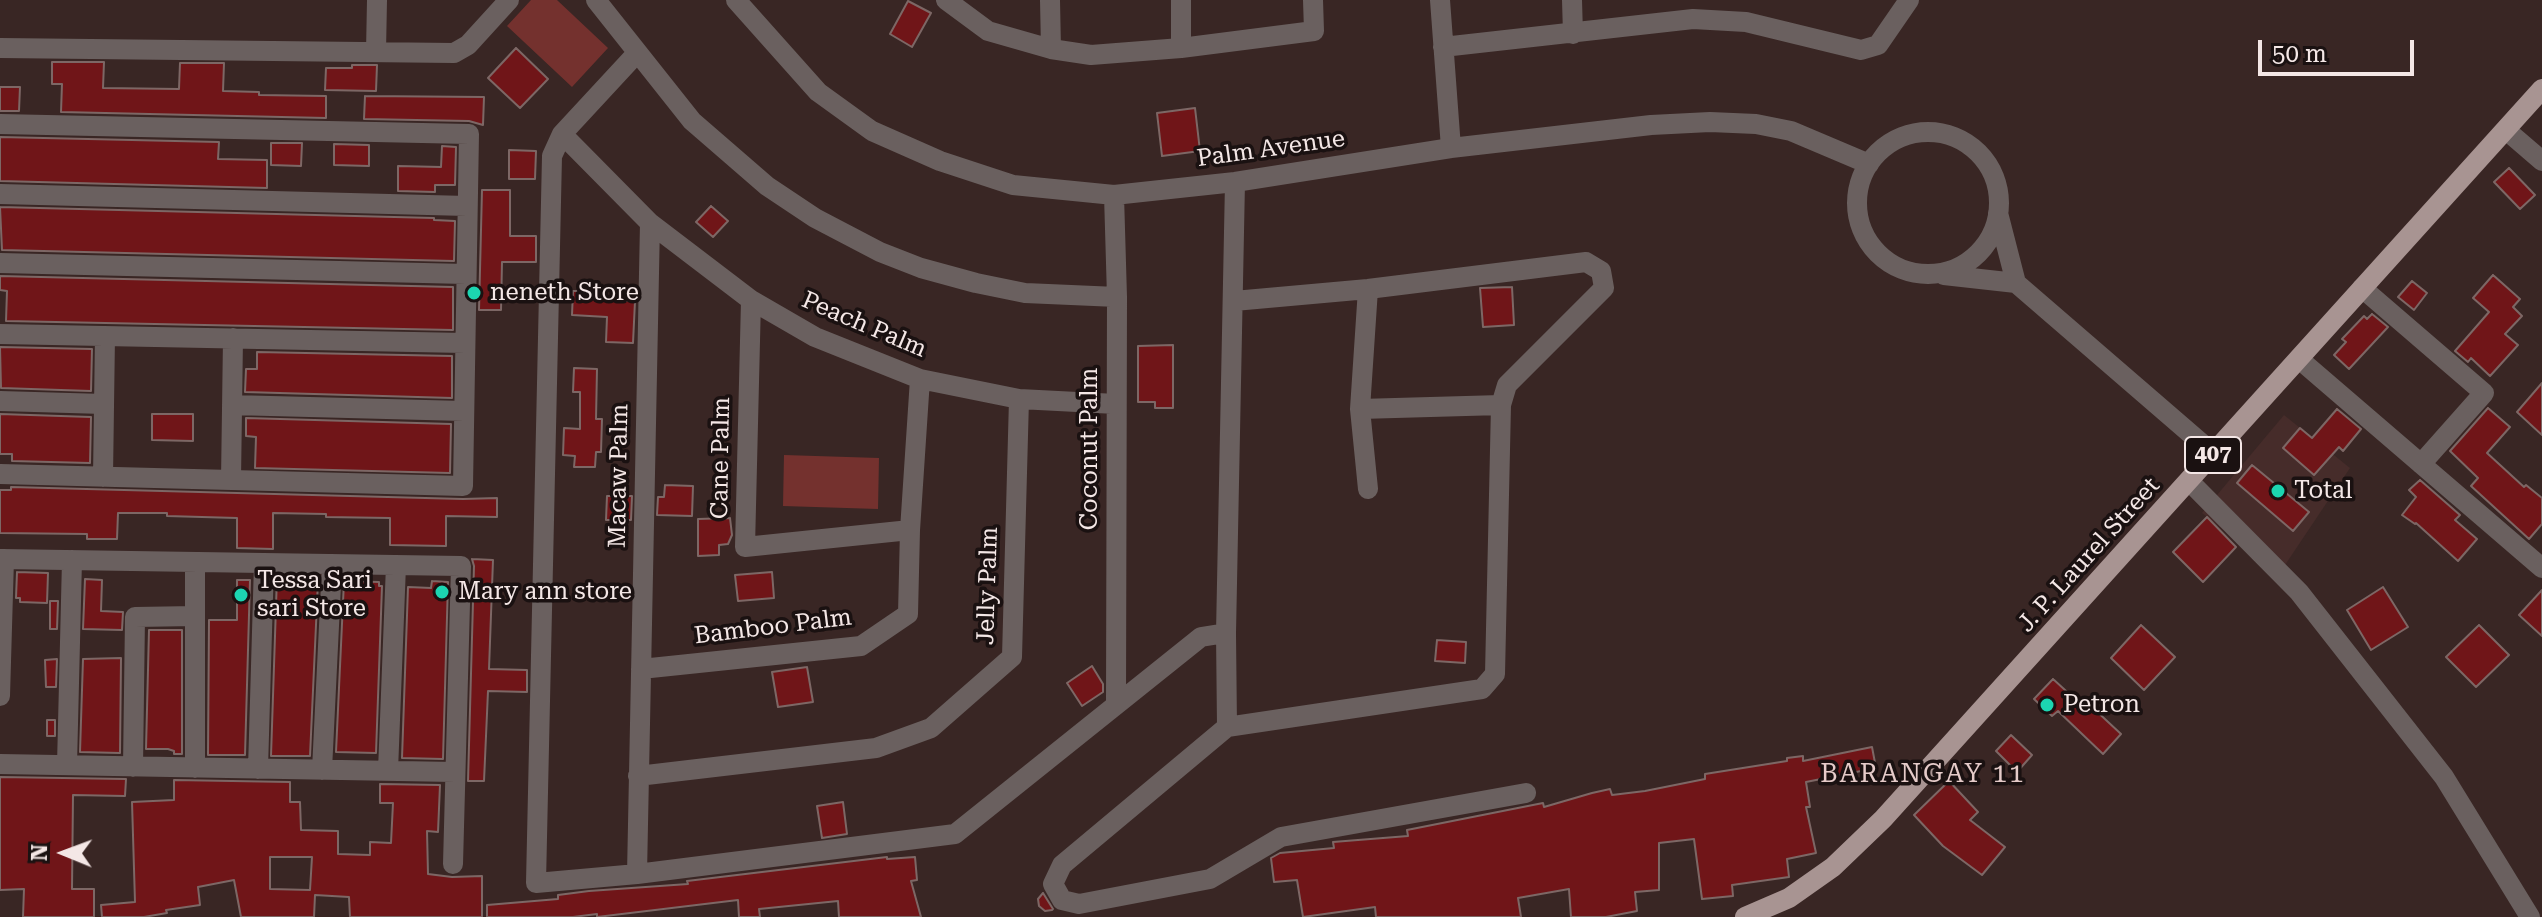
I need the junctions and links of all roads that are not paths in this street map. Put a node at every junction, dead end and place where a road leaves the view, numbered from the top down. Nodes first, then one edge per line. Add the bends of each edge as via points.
1 (377, 0) edge
2 (509, 0) edge
3 (596, 0) edge
4 (736, 0) edge
5 (946, 0) edge
6 (1050, 0) edge
7 (1181, 0) edge
8 (1313, 0) edge
9 (1440, 0) edge
10 (1572, 0) edge
11 (1909, 0) edge
12 (1573, 34) junction
13 (1443, 47) junction
14 (0, 48) edge
15 (1181, 48) junction
16 (1051, 49) junction
17 (376, 52) junction
18 (637, 53) junction
19 (2542, 89) edge
20 (0, 124) edge
21 (2506, 130) junction
22 (562, 134) junction
23 (1451, 148) junction
24 (2542, 161) edge
25 (1869, 164) junction
26 (1235, 182) junction
27 (0, 194) edge
28 (1114, 195) junction
29 (467, 206) junction
30 (1998, 212) junction
31 (650, 223) junction
32 (0, 263) edge
33 (466, 274) junction
34 (1936, 274) junction
35 (2016, 283) junction
36 (2362, 288) junction
37 (1368, 289) junction
38 (1117, 297) junction
39 (751, 300) junction
40 (1234, 301) junction
41 (0, 334) edge
42 (105, 336) junction
43 (233, 338) junction
44 (465, 343) junction
45 (2299, 359) junction
46 (920, 379) junction
47 (1019, 399) junction
48 (0, 401) edge
49 (104, 404) junction
50 (1116, 404) junction
51 (232, 405) junction
52 (1501, 405) junction
53 (1360, 409) junction
54 (464, 411) junction
55 (2214, 454) junction
56 (2421, 464) junction
57 (0, 474) edge
58 (103, 477) junction
59 (231, 480) junction
60 (2190, 482) junction
61 (1368, 489) dead end
62 (910, 530) junction
63 (2, 559) edge
64 (72, 560) junction
65 (195, 562) junction
66 (264, 563) junction
67 (332, 564) junction
68 (396, 565) junction
69 (2542, 568) edge
70 (195, 616) junction
71 (1226, 633) junction
72 (641, 669) junction
73 (0, 696) edge
74 (1116, 703) junction
75 (1227, 727) junction
76 (0, 764) edge
77 (67, 765) junction
78 (133, 767) junction
79 (195, 768) junction
80 (258, 769) junction
81 (322, 770) junction
82 (388, 771) junction
83 (455, 772) junction
84 (638, 776) junction
85 (1526, 793) dead end
86 (453, 864) dead end
87 (637, 874) junction
88 (1745, 917) edge
89 (2530, 917) edge

1 - 17 street
2 - 17 street via 454,53
3 - 18 street
4 - 28 street, Palm Avenue via 818,92 872,131 1013,185
5 - 16 street via 988,31
6 - 16 street
7 - 15 street
8 - 15 street via 1314,31
9 - 13 street
10 - 12 street
11 - 12 street via 1878,45 1861,50 1746,22 1693,19
12 - 13 street
13 - 23 street
14 - 17 street
15 - 16 street via 1091,55
18 - 22 street
18 - 38 street via 692,121 735,161 815,218 880,252 935,272 1025,293
19 - 21 main road, J. P. Laurel Street / 407
20 - 29 street via 469,134
21 - 24 street
21 - 36 main road, J. P. Laurel Street / 407
22 - 31 street, Peach Palm
22 - 87 street via 552,156 550,182 536,883
23 - 25 street, Palm Avenue via 1651,125 1756,124 1791,131
23 - 26 street, Palm Avenue
25 - 30 street via 1890,143 1908,135 1948,135 1966,143 1987,164 1998,192
25 - 34 street via 1857,208 1868,241 1903,270
26 - 28 street, Palm Avenue
26 - 40 street
27 - 29 street
28 - 38 street, Coconut Palm
29 - 33 street
30 - 34 street via 1978,254
30 - 35 street
31 - 39 street, Peach Palm
31 - 72 street, Macaw Palm
32 - 33 street
33 - 44 street
34 - 35 street
35 - 55 street
36 - 45 main road, J. P. Laurel Street / 407
36 - 56 street via 2484,393
37 - 40 street
37 - 52 street via 1586,262 1601,271 1604,288 1507,385
37 - 53 street
38 - 50 street, Coconut Palm
39 - 46 street, Peach Palm via 815,337
39 - 62 street, Cane Palm via 745,547
40 - 71 street
41 - 42 street
42 - 43 street
42 - 49 street
43 - 44 street
43 - 51 street
44 - 54 street
45 - 55 main road, J. P. Laurel Street / 407
45 - 56 street
46 - 47 street, Peach Palm
46 - 62 street, Bamboo Palm
47 - 50 street, Peach Palm
47 - 84 street, Jelly Palm via 1012,657 931,728 876,748
48 - 49 street
49 - 58 street
50 - 74 street, Coconut Palm
51 - 54 street
51 - 59 street
52 - 53 street
52 - 75 street via 1495,674 1482,689
53 - 61 street
54 - 59 street via 463,486
55 - 60 main road, J. P. Laurel Street / 407
56 - 69 street
57 - 58 street
58 - 59 street
60 - 88 main road, J. P. Laurel Street / 407 via 1883,819 1833,867 1789,898
60 - 89 street via 2299,592 2444,777
62 - 72 street, Bamboo Palm via 908,614 861,646
63 - 64 street
63 - 73 street
64 - 65 street
64 - 77 street
65 - 66 street
65 - 70 street
66 - 67 street
66 - 80 street
67 - 68 street
67 - 81 street
68 - 82 street
68 - 83 street via 461,566
70 - 78 street via 135,617
70 - 79 street
71 - 74 street via 1201,637
71 - 75 street
72 - 84 street, Macaw Palm
74 - 87 street via 955,834
75 - 85 street via 1062,865 1053,884 1062,900 1079,904 1210,879 1281,837
76 - 77 street
77 - 78 street
78 - 79 street
79 - 80 street
80 - 81 street
81 - 82 street
82 - 83 street
83 - 86 street
84 - 87 street, Macaw Palm

